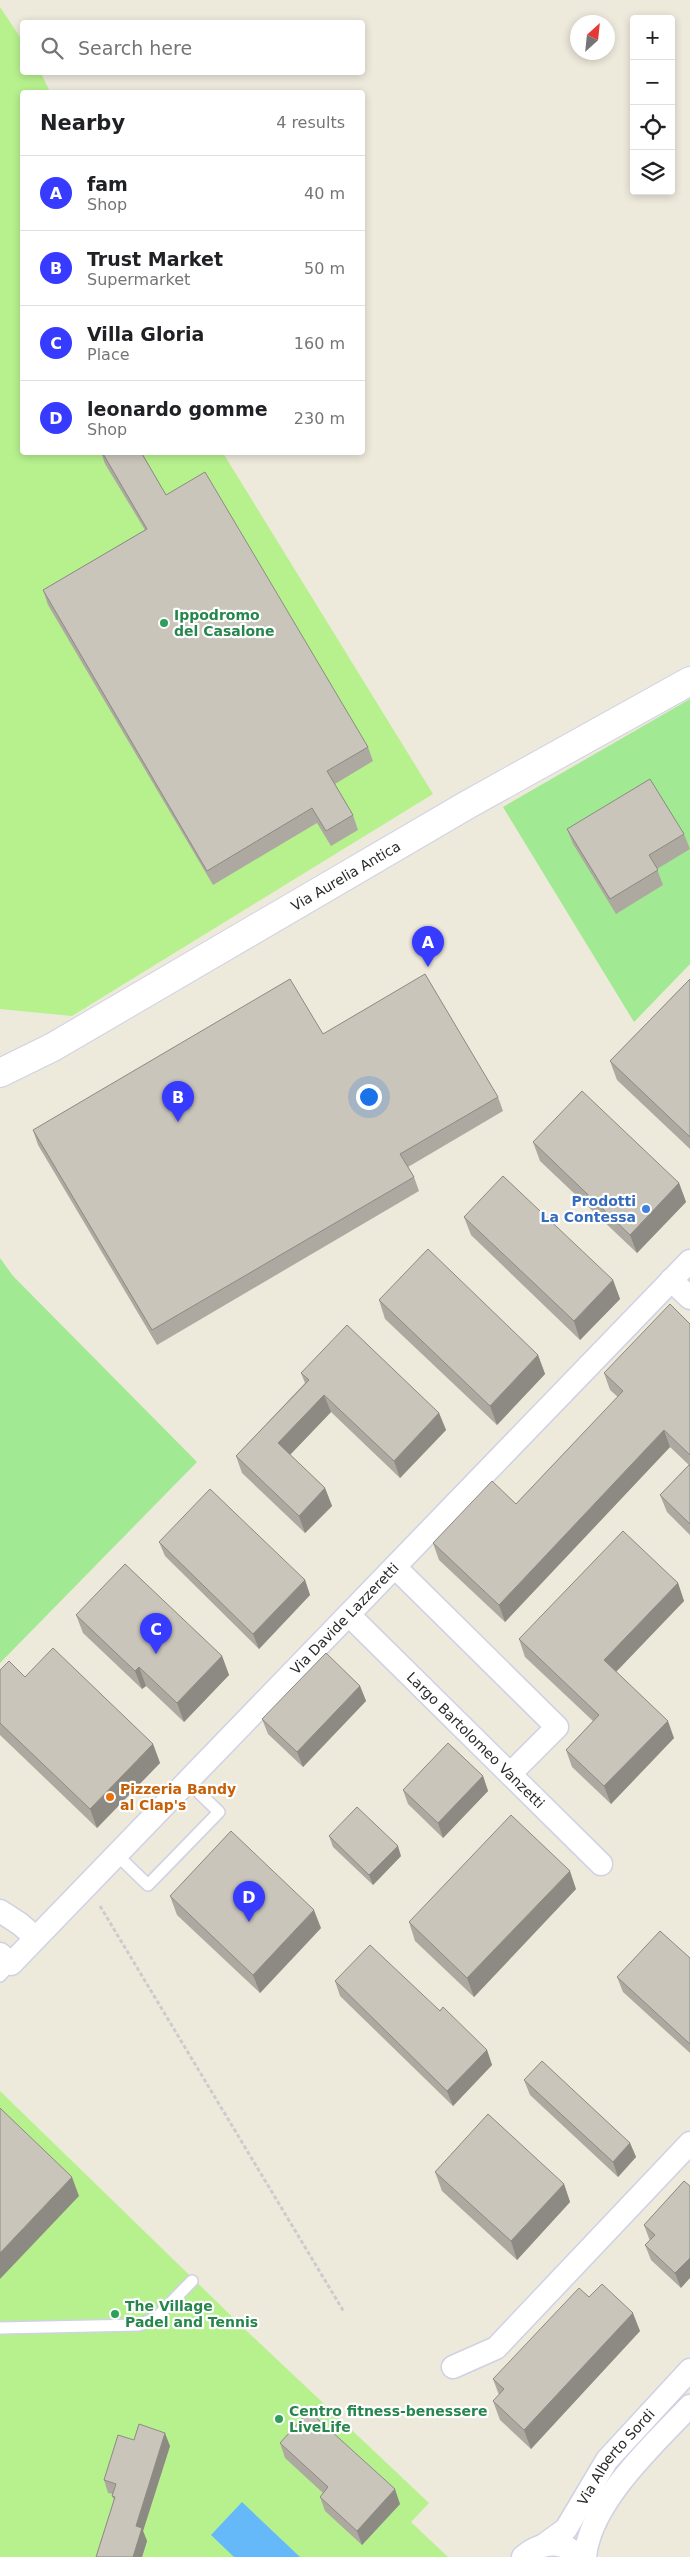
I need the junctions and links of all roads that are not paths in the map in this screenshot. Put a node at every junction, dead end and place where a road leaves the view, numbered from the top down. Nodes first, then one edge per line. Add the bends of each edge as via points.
1 (690, 681) edge
2 (0, 1073) edge
3 (690, 1261) edge
4 (671, 1280) junction
5 (690, 1298) edge
6 (395, 1567) junction
7 (349, 1615) junction
8 (510, 1774) junction
9 (188, 1782) junction
10 (117, 1855) junction
11 (601, 1864) dead end
12 (0, 1911) edge
13 (35, 1937) junction
14 (4, 1965) edge
15 (690, 2143) edge
16 (192, 2280) dead end
17 (0, 2328) edge
18 (452, 2367) dead end
19 (690, 2370) edge
20 (690, 2406) edge
21 (544, 2544) junction
22 (523, 2557) edge
23 (579, 2557) edge
24 (585, 2557) edge

1 - 2 street, Via Aurelia Antica via 467,805 53,1047
3 - 4 street, Via Davide Lazzeretti
4 - 5 street
4 - 6 street, Via Davide Lazzeretti
6 - 7 street, Via Davide Lazzeretti
6 - 8 street via 557,1727
7 - 8 street, Largo Bartolomeo Vanzetti
7 - 9 street, Via Davide Lazzeretti
8 - 11 street, Largo Bartolomeo Vanzetti
9 - 10 street, Via Davide Lazzeretti
9 - 10 lane via 219,1812 148,1885
10 - 13 street, Via Davide Lazzeretti
12 - 13 street
13 - 14 street, Via Davide Lazzeretti
15 - 18 street via 496,2348
16 - 17 lane via 156,2318 139,2325
19 - 21 street, Via Alberto Sordi via 607,2460 566,2529
20 - 24 street, Via Alberto Sordi via 612,2494 590,2536
21 - 22 street, Via Alberto Sordi
21 - 23 street via 568,2548

